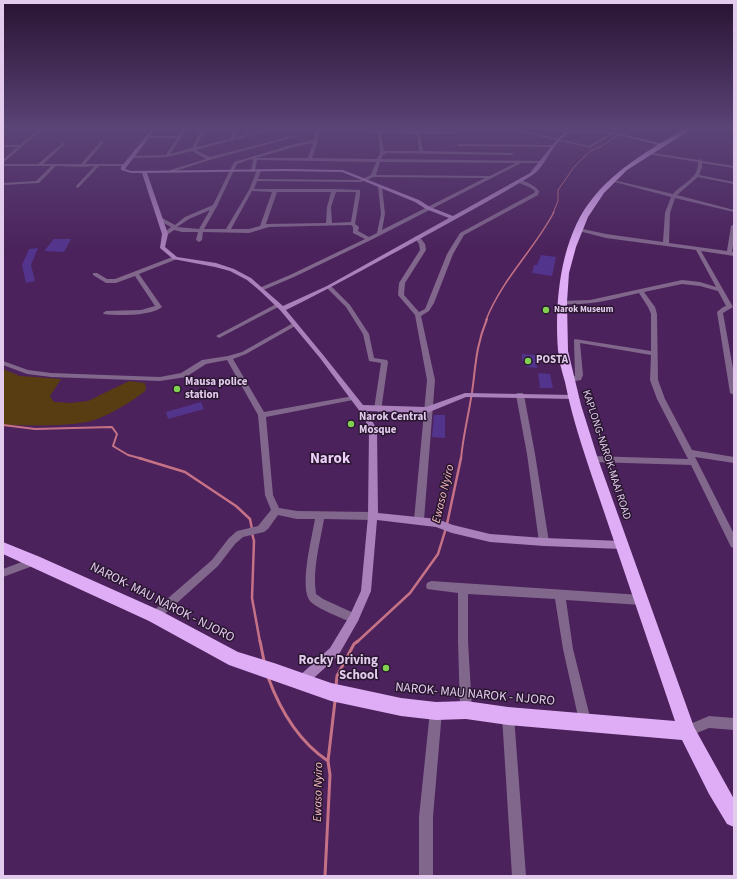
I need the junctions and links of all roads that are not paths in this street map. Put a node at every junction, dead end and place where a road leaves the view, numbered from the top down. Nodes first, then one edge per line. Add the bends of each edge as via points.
1 (49, 171) edge
2 (93, 171) edge
3 (134, 171) edge
4 (172, 171) edge
5 (232, 171) edge
6 (259, 171) edge
7 (343, 171) edge
8 (375, 171) edge
9 (504, 171) edge
10 (535, 171) edge
11 (623, 171) edge
12 (699, 171) edge
13 (144, 172) junction
14 (373, 176) junction
15 (697, 176) junction
16 (491, 178) junction
17 (255, 180) junction
18 (366, 180) junction
19 (519, 181) junction
20 (613, 181) junction
21 (734, 183) edge
22 (3, 184) edge
23 (380, 186) junction
24 (78, 187) dead end
25 (251, 190) junction
26 (275, 190) junction
27 (334, 190) junction
28 (674, 196) junction
29 (215, 206) junction
30 (428, 208) junction
31 (734, 211) edge
32 (452, 218) junction
33 (160, 219) junction
34 (329, 224) junction
35 (352, 224) junction
36 (263, 226) junction
37 (734, 226) edge
38 (174, 227) junction
39 (201, 230) junction
40 (228, 230) junction
41 (578, 230) junction
42 (379, 233) junction
43 (165, 234) junction
44 (417, 237) junction
45 (369, 239) junction
46 (199, 240) dead end
47 (666, 243) junction
48 (697, 248) junction
49 (731, 254) edge
50 (175, 258) junction
51 (136, 273) junction
52 (95, 274) dead end
53 (329, 287) junction
54 (261, 289) junction
55 (721, 290) junction
56 (641, 291) junction
57 (562, 302) junction
58 (280, 307) junction
59 (732, 308) edge
60 (106, 313) dead end
61 (418, 315) junction
62 (295, 324) junction
63 (219, 336) dead end
64 (653, 354) junction
65 (229, 358) junction
66 (3, 363) edge
67 (569, 380) junction
68 (734, 393) edge
69 (520, 395) junction
70 (574, 397) junction
71 (353, 398) junction
72 (361, 408) junction
73 (378, 409) junction
74 (427, 410) junction
75 (262, 415) junction
76 (690, 453) junction
77 (592, 459) junction
78 (734, 460) edge
79 (694, 462) junction
80 (276, 511) junction
81 (320, 516) junction
82 (373, 516) junction
83 (419, 520) junction
84 (544, 542) junction
85 (734, 544) edge
86 (621, 545) junction
87 (5, 551) edge
88 (35, 561) junction
89 (3, 573) edge
90 (431, 586) dead end
91 (463, 589) junction
92 (560, 596) junction
93 (641, 600) junction
94 (155, 616) junction
95 (354, 618) junction
96 (302, 681) junction
97 (466, 710) junction
98 (436, 711) junction
99 (508, 716) junction
100 (585, 721) junction
101 (734, 724) edge
102 (687, 731) junction
103 (734, 817) edge
104 (426, 876) edge
105 (519, 876) edge

1 - 22 street via 37,182
2 - 24 street
3 - 13 street
4 - 13 street
5 - 29 street
6 - 17 street
7 - 18 street
8 - 14 street
9 - 16 street
10 - 19 street
11 - 20 highway, KAPLONG-NAROK-MAAI ROAD
12 - 15 street
13 - 33 street
14 - 16 street
14 - 18 street
15 - 21 street
15 - 28 street
16 - 30 street
17 - 18 street
17 - 25 street
18 - 23 street
19 - 32 street
19 - 61 street via 535,188 536,194 462,234 450,254 431,303 427,310
20 - 28 street
20 - 41 highway, KAPLONG-NAROK-MAAI ROAD via 594,200
23 - 30 street
23 - 42 street via 383,214
25 - 26 street
25 - 40 street
26 - 27 street
26 - 36 street
27 - 34 street via 329,207
27 - 35 street via 358,192
28 - 31 street
28 - 47 street via 668,216
29 - 38 street via 187,218
29 - 39 street
30 - 32 street
30 - 42 street
32 - 44 street
33 - 38 street
33 - 43 street
34 - 35 street
34 - 36 street
35 - 45 street via 356,227 355,232
36 - 40 street via 249,230
37 - 49 street
38 - 39 street via 179,230
38 - 43 street
39 - 40 street
39 - 46 street
41 - 47 street
41 - 57 highway, KAPLONG-NAROK-MAAI ROAD via 568,260
42 - 45 street
43 - 50 street via 162,247
44 - 53 street
44 - 61 street via 423,250 402,283 401,295
45 - 54 street
47 - 48 street
48 - 49 street
48 - 55 street
50 - 51 street
50 - 54 street via 232,270
51 - 52 street via 110,281
51 - 60 street via 158,307 150,310
53 - 58 street
53 - 73 street via 348,306 366,334 371,359 385,362
54 - 58 street
55 - 56 street via 682,282
55 - 59 street
56 - 57 street via 583,303
56 - 64 street via 642,296 653,307
57 - 67 highway, KAPLONG-NAROK-MAAI ROAD via 563,351
58 - 62 street
58 - 63 street
59 - 68 street via 725,308 720,312
61 - 74 street via 430,380
62 - 65 street via 244,353
62 - 71 street
64 - 67 street via 577,340 579,375 578,378
64 - 76 street via 655,384
65 - 66 street via 204,362 183,375 160,379 51,375 27,372
65 - 75 street
67 - 70 highway, KAPLONG-NAROK-MAAI ROAD
69 - 70 street
69 - 74 street via 465,394
69 - 84 street
70 - 77 highway, KAPLONG-NAROK-MAAI ROAD
71 - 72 street
71 - 75 street
72 - 73 street
72 - 82 street via 373,430
73 - 74 street
74 - 83 street
75 - 80 street via 269,494
76 - 78 street
76 - 79 street
77 - 79 street
77 - 86 highway, KAPLONG-NAROK-MAAI ROAD
79 - 85 street
80 - 81 street
80 - 94 street via 265,526 240,534 215,563
81 - 82 street
81 - 95 street via 310,592 315,600
82 - 83 street
82 - 95 street via 366,591
83 - 84 street via 490,538
84 - 86 street
86 - 93 highway, KAPLONG-NAROK-MAAI ROAD
87 - 88 highway, NAROK- MAU NAROK - NJORO
88 - 89 street
88 - 94 highway, NAROK- MAU NAROK - NJORO
90 - 91 street
91 - 92 street
91 - 97 street
92 - 93 street
92 - 100 street via 568,649
93 - 102 highway, KAPLONG-NAROK-MAAI ROAD
94 - 96 highway, NAROK- MAU NAROK - NJORO via 235,658
95 - 96 street via 334,652
96 - 98 highway, NAROK- MAU NAROK - NJORO via 331,692 401,707
97 - 98 highway, NAROK- MAU NAROK - NJORO
97 - 99 highway, NAROK- MAU NAROK - NJORO
98 - 104 street via 426,817
99 - 100 highway, NAROK- MAU NAROK - NJORO
99 - 105 street
100 - 102 highway, NAROK- MAU NAROK - NJORO
101 - 102 street via 709,722
102 - 103 highway, KAPLONG-NAROK-MAAI ROAD

